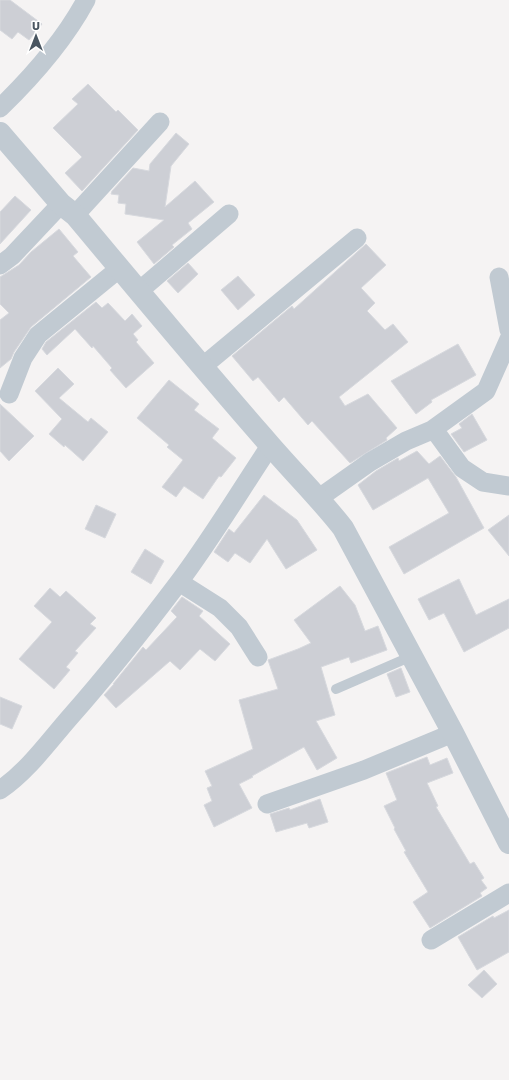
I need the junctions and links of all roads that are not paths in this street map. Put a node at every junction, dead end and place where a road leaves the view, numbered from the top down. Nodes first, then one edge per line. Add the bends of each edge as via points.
1 (86, 0) edge
2 (0, 108) edge
3 (160, 122) dead end
4 (0, 133) edge
5 (68, 209) junction
6 (229, 214) dead end
7 (357, 238) dead end
8 (0, 265) edge
9 (120, 268) junction
10 (499, 277) dead end
11 (139, 291) junction
12 (509, 330) edge
13 (509, 339) edge
14 (202, 367) junction
15 (9, 394) dead end
16 (432, 430) junction
17 (270, 446) junction
18 (509, 486) edge
19 (319, 498) junction
20 (179, 582) junction
21 (412, 656) junction
22 (258, 657) dead end
23 (336, 688) dead end
24 (453, 733) junction
25 (0, 790) edge
26 (267, 804) dead end
27 (509, 843) edge
28 (509, 894) edge
29 (431, 940) dead end

1 - 2 street via 60,41 21,88
3 - 5 street
4 - 5 street
5 - 8 street
5 - 9 street
6 - 11 street
7 - 14 street
9 - 11 street
9 - 15 street via 38,335 23,358
10 - 12 street
11 - 14 street
13 - 16 street via 486,390
14 - 17 street
16 - 18 street via 462,468 483,482
16 - 19 street via 406,441 370,462
17 - 19 street
17 - 20 street
19 - 21 street via 343,528
20 - 22 street via 220,608 238,627
20 - 25 street via 96,687 34,759 12,782
21 - 23 lane
21 - 24 street
24 - 26 street via 364,770
24 - 27 street
28 - 29 street

